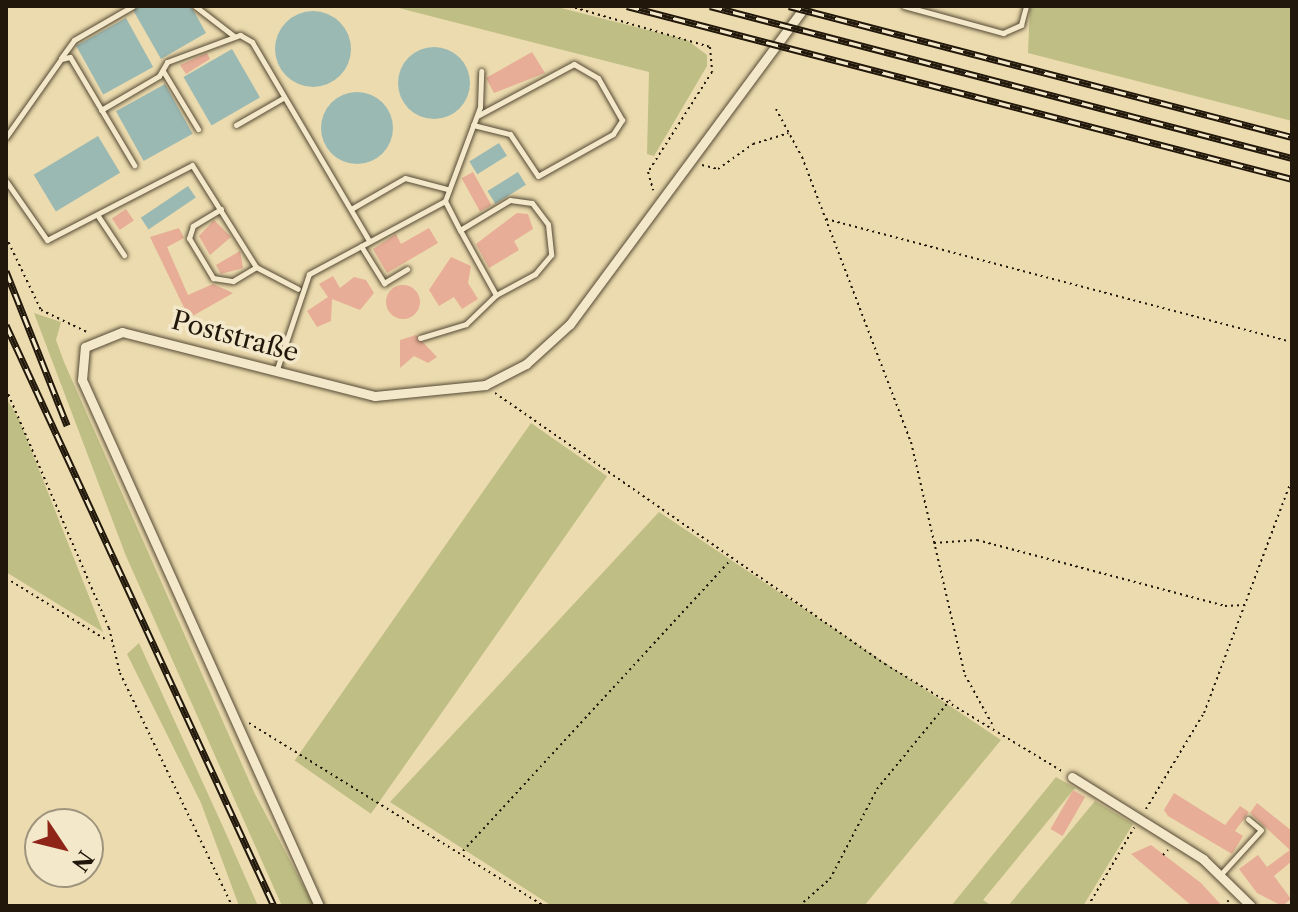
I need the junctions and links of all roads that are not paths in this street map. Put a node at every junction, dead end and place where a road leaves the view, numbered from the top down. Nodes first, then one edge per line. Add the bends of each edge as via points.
1 (133, 6) edge
2 (195, 6) edge
3 (805, 6) edge
4 (904, 6) edge
5 (1026, 6) edge
6 (234, 36) junction
7 (61, 59) junction
8 (163, 71) junction
9 (481, 71) dead end
10 (283, 98) junction
11 (101, 110) junction
12 (477, 116) junction
13 (236, 125) dead end
14 (473, 125) junction
15 (198, 129) dead end
16 (6, 137) edge
17 (134, 165) dead end
18 (6, 181) edge
19 (447, 189) junction
20 (445, 201) junction
21 (221, 209) junction
22 (351, 209) junction
23 (98, 216) junction
24 (460, 230) junction
25 (369, 241) junction
26 (361, 246) junction
27 (124, 255) dead end
28 (256, 267) junction
29 (407, 269) dead end
30 (298, 289) junction
31 (496, 295) junction
32 (420, 338) dead end
33 (276, 372) junction
34 (1072, 777) road end
35 (1248, 819) dead end
36 (1221, 874) junction
37 (319, 906) edge
38 (1251, 906) edge

1 - 7 lane via 74,40
2 - 6 lane
3 - 33 street, Poststraße via 570,324 526,364 485,385 405,398
4 - 5 lane via 1003,33 1021,25
6 - 8 lane via 203,44
6 - 10 lane via 252,42
7 - 11 lane via 70,57
7 - 16 lane
8 - 11 lane
8 - 15 lane
9 - 12 lane
10 - 13 lane
10 - 22 lane
11 - 17 lane
12 - 14 lane
12 - 14 lane via 574,64 598,78 622,120 613,134 538,176 510,134
14 - 19 lane
18 - 23 lane via 47,240
19 - 20 lane
19 - 22 lane via 405,178
20 - 24 lane
20 - 25 lane
21 - 23 lane via 192,165
21 - 28 lane
21 - 28 lane via 193,226 189,238 213,278 233,281
22 - 25 lane
23 - 27 lane
24 - 31 lane
24 - 31 lane via 521,199 548,224 546,266
25 - 26 lane
26 - 29 lane via 384,283
26 - 30 lane via 309,274
28 - 30 lane
30 - 33 lane
31 - 32 lane via 466,324
33 - 37 street, Poststraße via 150,337 96,337 85,347 82,380
34 - 36 street
35 - 36 lane via 1261,830
36 - 38 street

